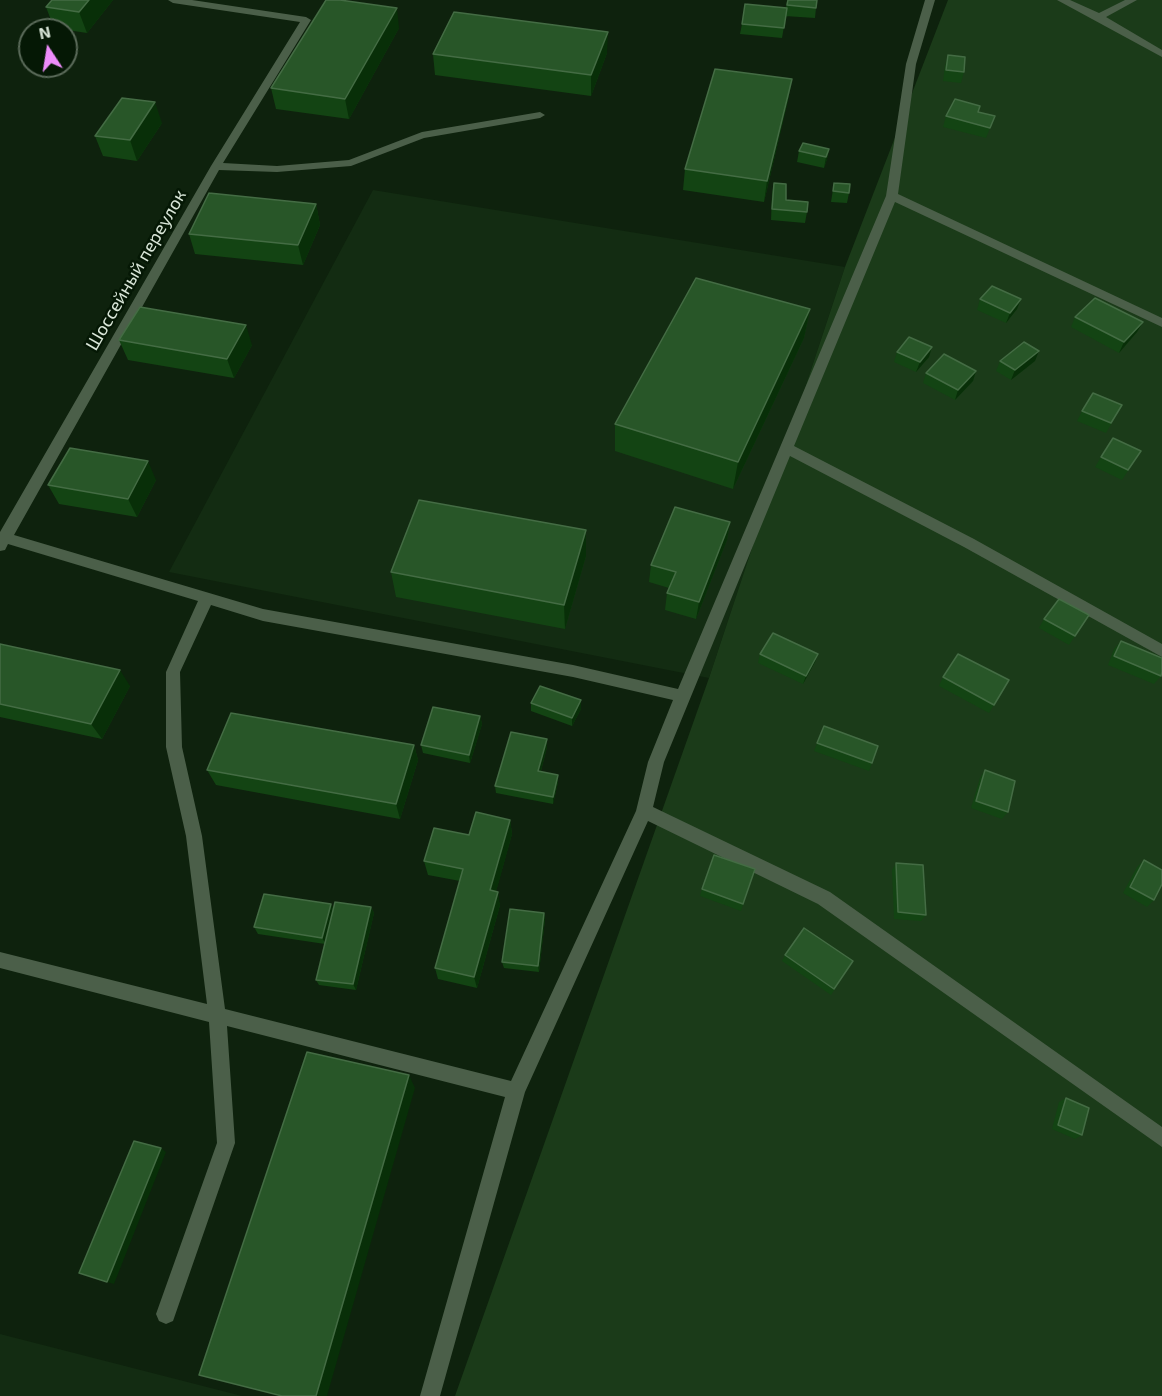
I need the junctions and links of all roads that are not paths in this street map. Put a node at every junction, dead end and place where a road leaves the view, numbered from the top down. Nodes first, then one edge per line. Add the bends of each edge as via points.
1 (173, 0) edge
2 (930, 0) edge
3 (1062, 0) edge
4 (1132, 0) edge
5 (1099, 17) junction
6 (1162, 54) edge
7 (540, 115) dead end
8 (216, 166) junction
9 (892, 196) junction
10 (1162, 323) edge
11 (786, 448) junction
12 (2, 540) edge
13 (207, 598) junction
14 (1162, 651) edge
15 (682, 696) junction
16 (644, 811) junction
17 (0, 960) edge
18 (217, 1015) junction
19 (516, 1091) junction
20 (1162, 1138) edge
21 (166, 1314) dead end
22 (434, 1394) edge

1 - 8 street, Шоссейный переулок via 306,20
2 - 9 street via 911,64
3 - 5 street
4 - 5 street
5 - 6 street
7 - 8 street via 422,135 351,163 277,169
8 - 12 street, Шоссейный переулок
9 - 10 street
9 - 11 street
11 - 14 street via 969,543
11 - 15 street
12 - 13 street
13 - 15 street via 262,615 573,671
13 - 18 street via 173,672 174,747 194,836
15 - 16 street via 656,762
16 - 19 street
16 - 20 street via 824,898
17 - 18 street
18 - 19 street
18 - 21 street via 226,1143
19 - 22 street

